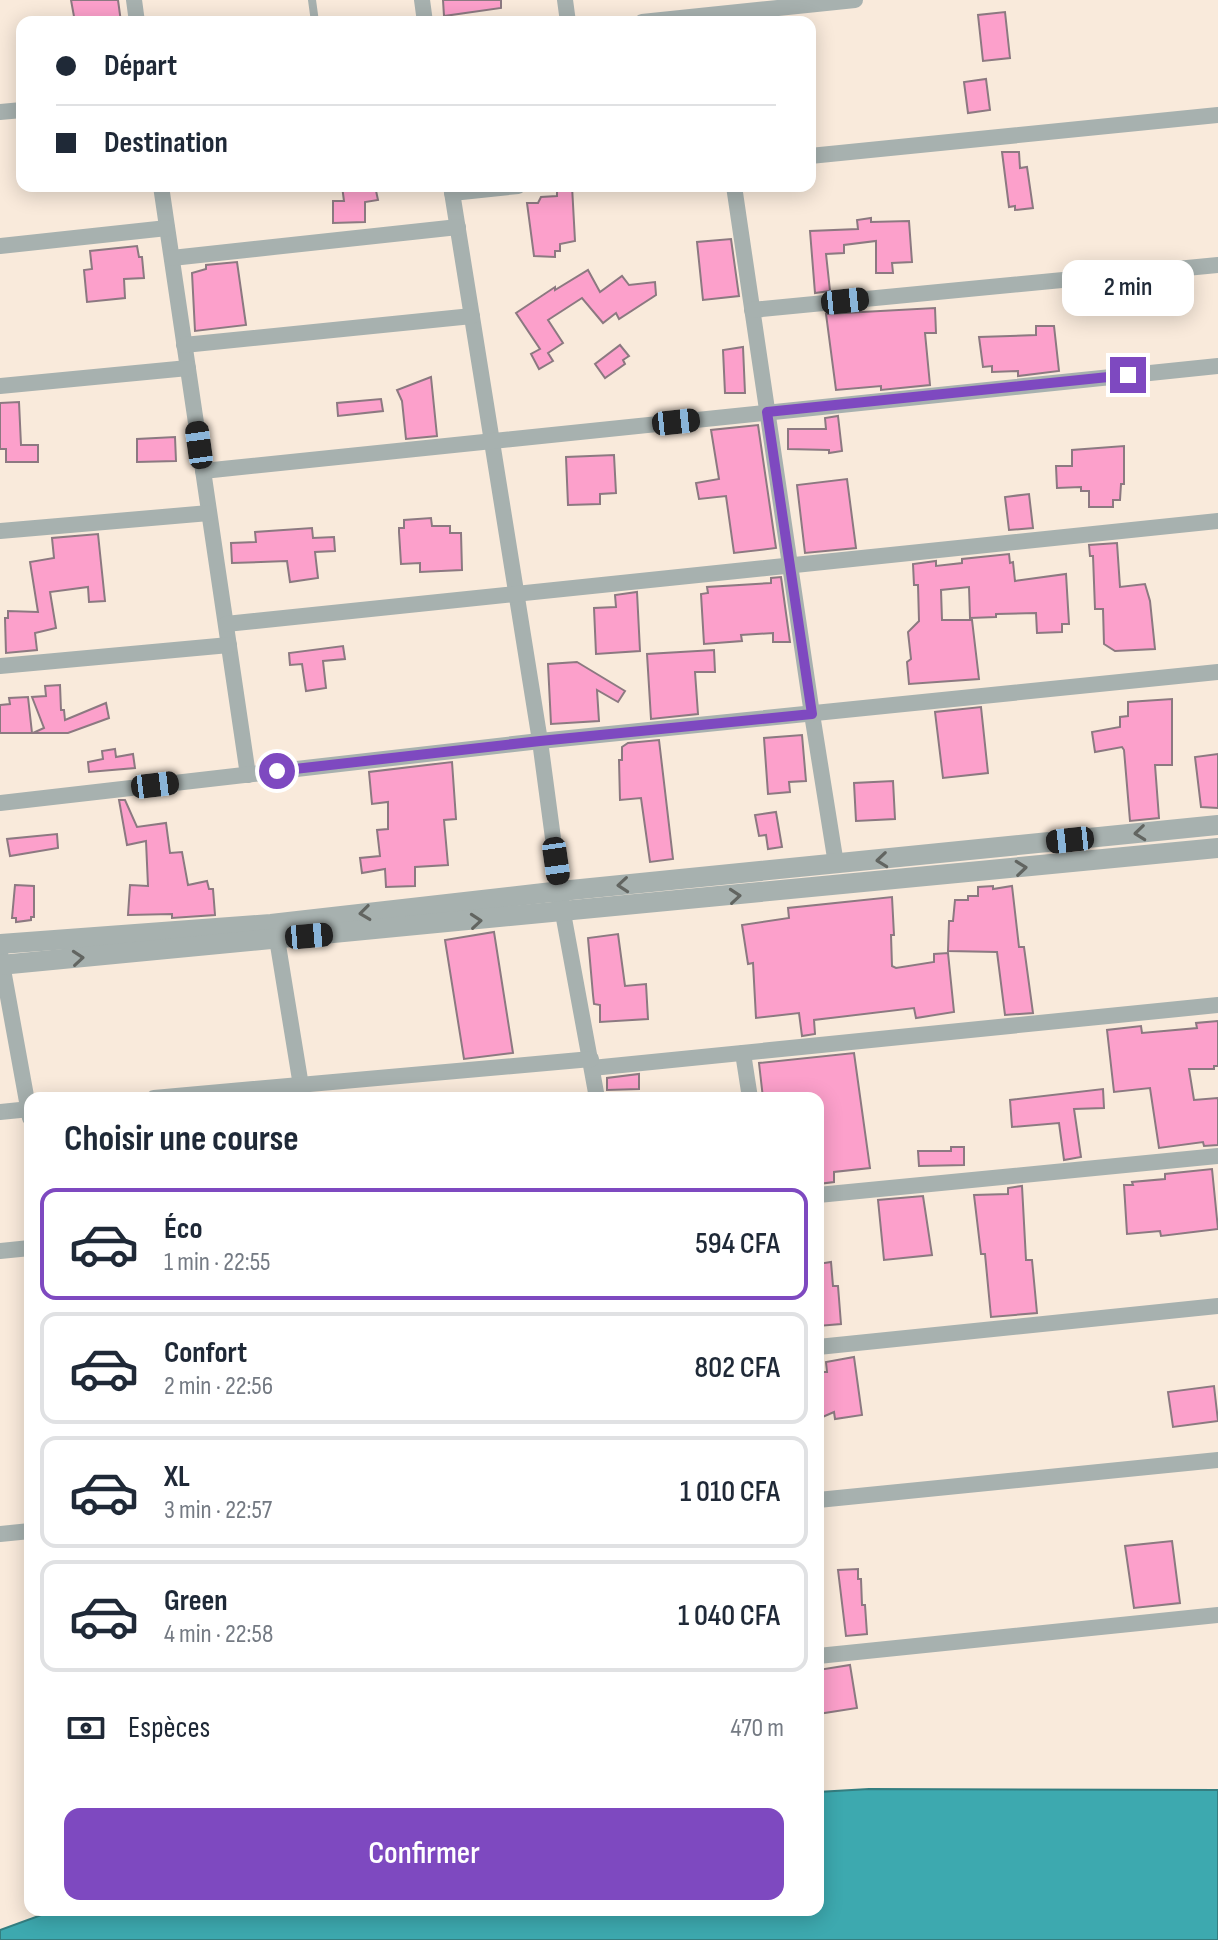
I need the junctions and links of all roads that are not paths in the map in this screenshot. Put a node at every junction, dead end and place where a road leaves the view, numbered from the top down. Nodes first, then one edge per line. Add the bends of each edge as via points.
1 (855, 0) edge
2 (708, 12) edge
3 (682, 16) edge
4 (1218, 115) edge
5 (816, 155) edge
6 (162, 192) edge
7 (452, 192) edge
8 (735, 192) edge
9 (458, 227) junction
10 (167, 228) junction
11 (0, 246) edge
12 (172, 258) junction
13 (1218, 265) edge
14 (752, 310) junction
15 (472, 316) junction
16 (184, 345) junction
17 (1218, 366) edge
18 (188, 368) junction
19 (0, 386) edge
20 (767, 412) junction
21 (492, 440) junction
22 (203, 471) junction
23 (209, 513) junction
24 (1218, 521) edge
25 (0, 531) edge
26 (790, 565) junction
27 (516, 594) junction
28 (226, 624) junction
29 (229, 645) junction
30 (0, 666) edge
31 (1218, 672) edge
32 (812, 714) junction
33 (540, 741) junction
34 (248, 775) junction
35 (0, 803) edge
36 (1218, 825) edge
37 (1218, 848) edge
38 (981, 849) junction
39 (836, 864) junction
40 (985, 872) junction
41 (561, 891) junction
42 (563, 913) junction
43 (277, 939) junction
44 (1, 956) edge
45 (1218, 1005) edge
46 (743, 1053) junction
47 (591, 1064) junction
48 (302, 1091) edge
49 (26, 1092) edge
50 (281, 1092) edge
51 (596, 1092) edge
52 (749, 1092) edge
53 (0, 1112) edge
54 (24, 1112) edge
55 (1218, 1156) edge
56 (824, 1194) edge
57 (24, 1249) edge
58 (0, 1251) edge
59 (1218, 1306) edge
60 (824, 1346) edge
61 (1218, 1460) edge
62 (824, 1499) edge
63 (24, 1532) edge
64 (0, 1534) edge
65 (1218, 1615) edge
66 (824, 1655) edge

1 - 2 street
2 - 3 street
4 - 5 street
6 - 10 street
7 - 9 street
8 - 14 street
9 - 12 street
9 - 15 street
10 - 11 street
10 - 12 street
12 - 16 street
13 - 14 street
14 - 20 street
15 - 16 street
15 - 21 street
16 - 18 street
17 - 20 street
18 - 19 street
18 - 22 street
20 - 21 street
20 - 26 street
21 - 22 street
21 - 27 street
22 - 23 street
23 - 25 street
23 - 28 street
24 - 26 street
26 - 27 street
26 - 32 street
27 - 28 street
27 - 33 street
28 - 29 street
29 - 30 street
29 - 34 street
31 - 32 street
32 - 33 street
32 - 39 street
33 - 34 street
33 - 41 street
34 - 35 street
36 -> 38 street
40 -> 37 street
38 -> 39 street
38 - 40 street
39 -> 41 street
42 -> 40 street
41 - 42 street
41 -> 44 street
43 -> 42 street
42 - 47 street
44 -> 43 street
43 - 48 street
44 - 49 street
45 - 46 street
46 - 47 street
46 - 52 street
47 - 48 street
47 - 51 street
48 - 50 street
53 - 54 street
55 - 56 street
57 - 58 street
59 - 60 street
61 - 62 street
63 - 64 street
65 - 66 street

